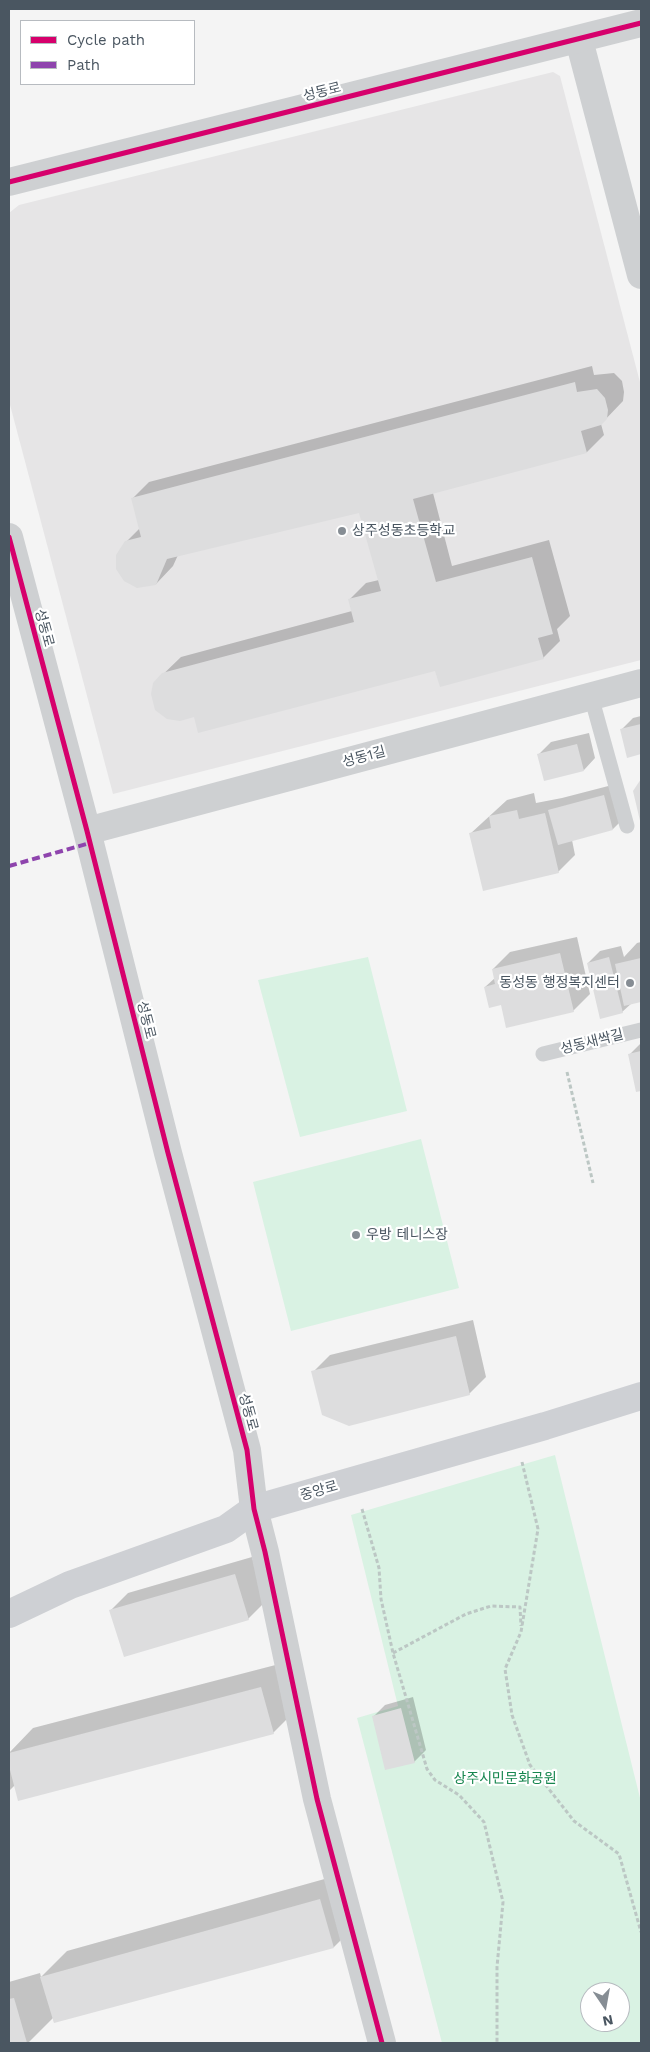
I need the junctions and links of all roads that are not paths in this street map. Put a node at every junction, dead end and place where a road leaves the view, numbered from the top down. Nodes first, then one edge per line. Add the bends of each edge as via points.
1 (641, 23) edge
2 (579, 40) junction
3 (9, 182) edge
4 (641, 275) edge
5 (9, 537) edge
6 (641, 683) edge
7 (592, 696) junction
8 (627, 826) dead end
9 (87, 831) junction
10 (641, 1030) edge
11 (543, 1054) dead end
12 (641, 1396) edge
13 (254, 1510) junction
14 (9, 1614) edge
15 (382, 2043) edge

1 - 2 street, 성동로
2 - 3 street, 성동로
2 - 4 street
5 - 9 street, 성동로
6 - 7 street, 성동1길
7 - 8 lane
7 - 9 street, 성동1길
9 - 13 street, 성동로 via 246,1450
10 - 11 lane, 성동새싹길
12 - 13 main road, 중앙로
13 - 14 main road, 중앙로 via 226,1529 70,1585
13 - 15 street, 성동로 via 317,1799

